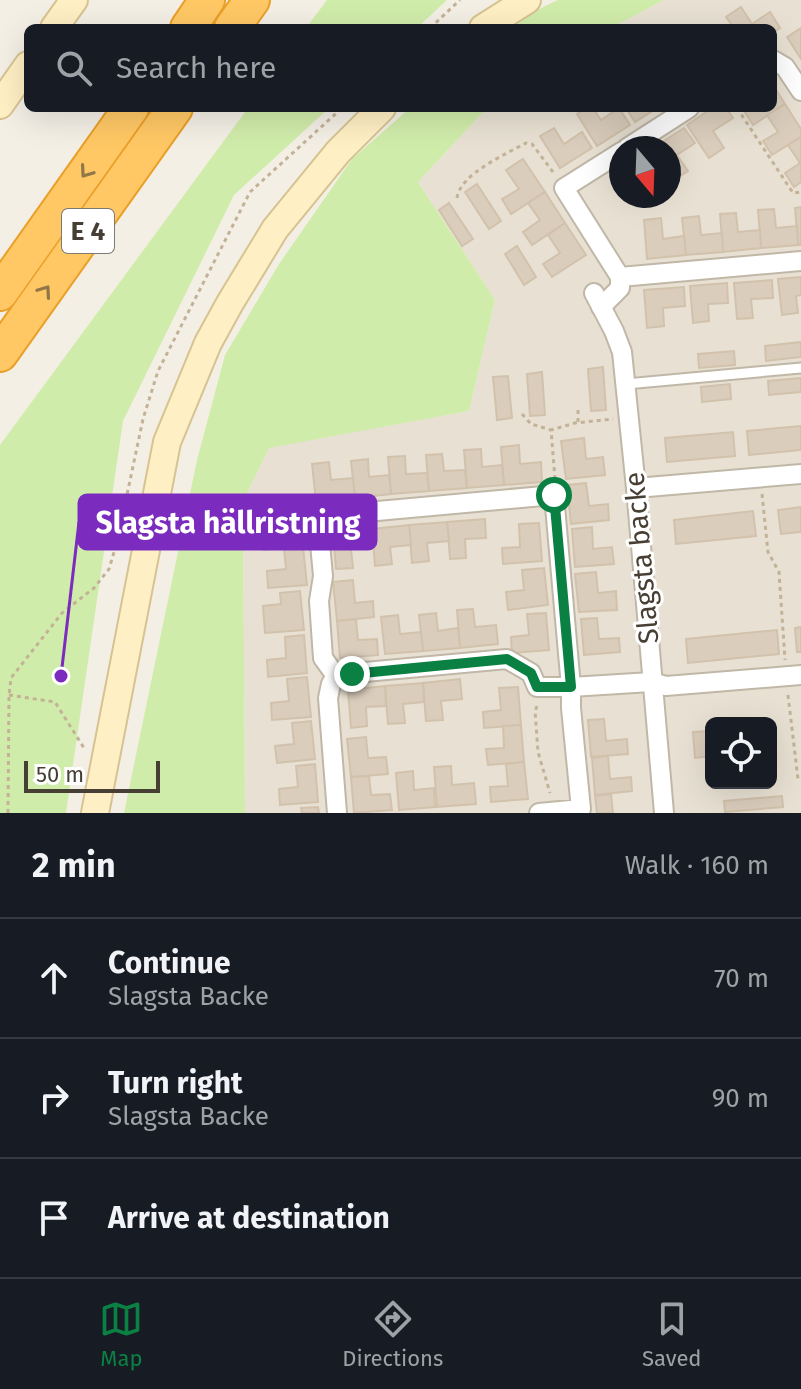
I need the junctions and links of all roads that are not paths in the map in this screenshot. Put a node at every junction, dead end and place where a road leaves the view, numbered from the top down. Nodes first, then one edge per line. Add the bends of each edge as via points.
1 (74, 0) edge
2 (207, 0) edge
3 (252, 0) edge
4 (527, 0) edge
5 (57, 24) edge
6 (191, 24) edge
7 (235, 24) edge
8 (489, 24) edge
9 (777, 62) edge
10 (24, 71) edge
11 (801, 91) edge
12 (0, 105) edge
13 (128, 112) edge
14 (172, 112) edge
15 (378, 112) edge
16 (683, 112) edge
17 (646, 136) edge
18 (609, 160) edge
19 (801, 261) edge
20 (620, 277) junction
21 (0, 293) edge
22 (0, 354) edge
23 (801, 368) edge
24 (626, 384) junction
25 (801, 474) edge
26 (636, 488) junction
27 (336, 676) junction
28 (794, 676) edge
29 (651, 682) junction
30 (571, 687) junction
31 (546, 812) edge
32 (95, 813) edge
33 (337, 813) edge
34 (664, 813) edge

1 - 5 main road
2 - 6 highway
3 - 7 highway
4 - 8 main road
9 - 11 street
10 - 12 main road
13 -> 21 highway, E 4
22 -> 14 highway, E 4
15 - 32 main road via 275,229 208,343 167,442
16 - 17 street
18 - 20 street via 564,188
19 - 20 street
20 - 24 street, Slagsta backe via 620,288 598,300 622,352
23 - 24 lane
24 - 26 street, Slagsta backe
25 - 26 street
26 - 29 street, Slagsta backe
27 - 30 street via 507,659 531,673 537,687
27 - 30 street via 323,658 318,522 322,516 554,495
27 - 33 street via 328,698
28 - 29 street via 666,686
29 - 30 street
29 - 34 street, Slagsta backe
30 - 31 street via 581,809

